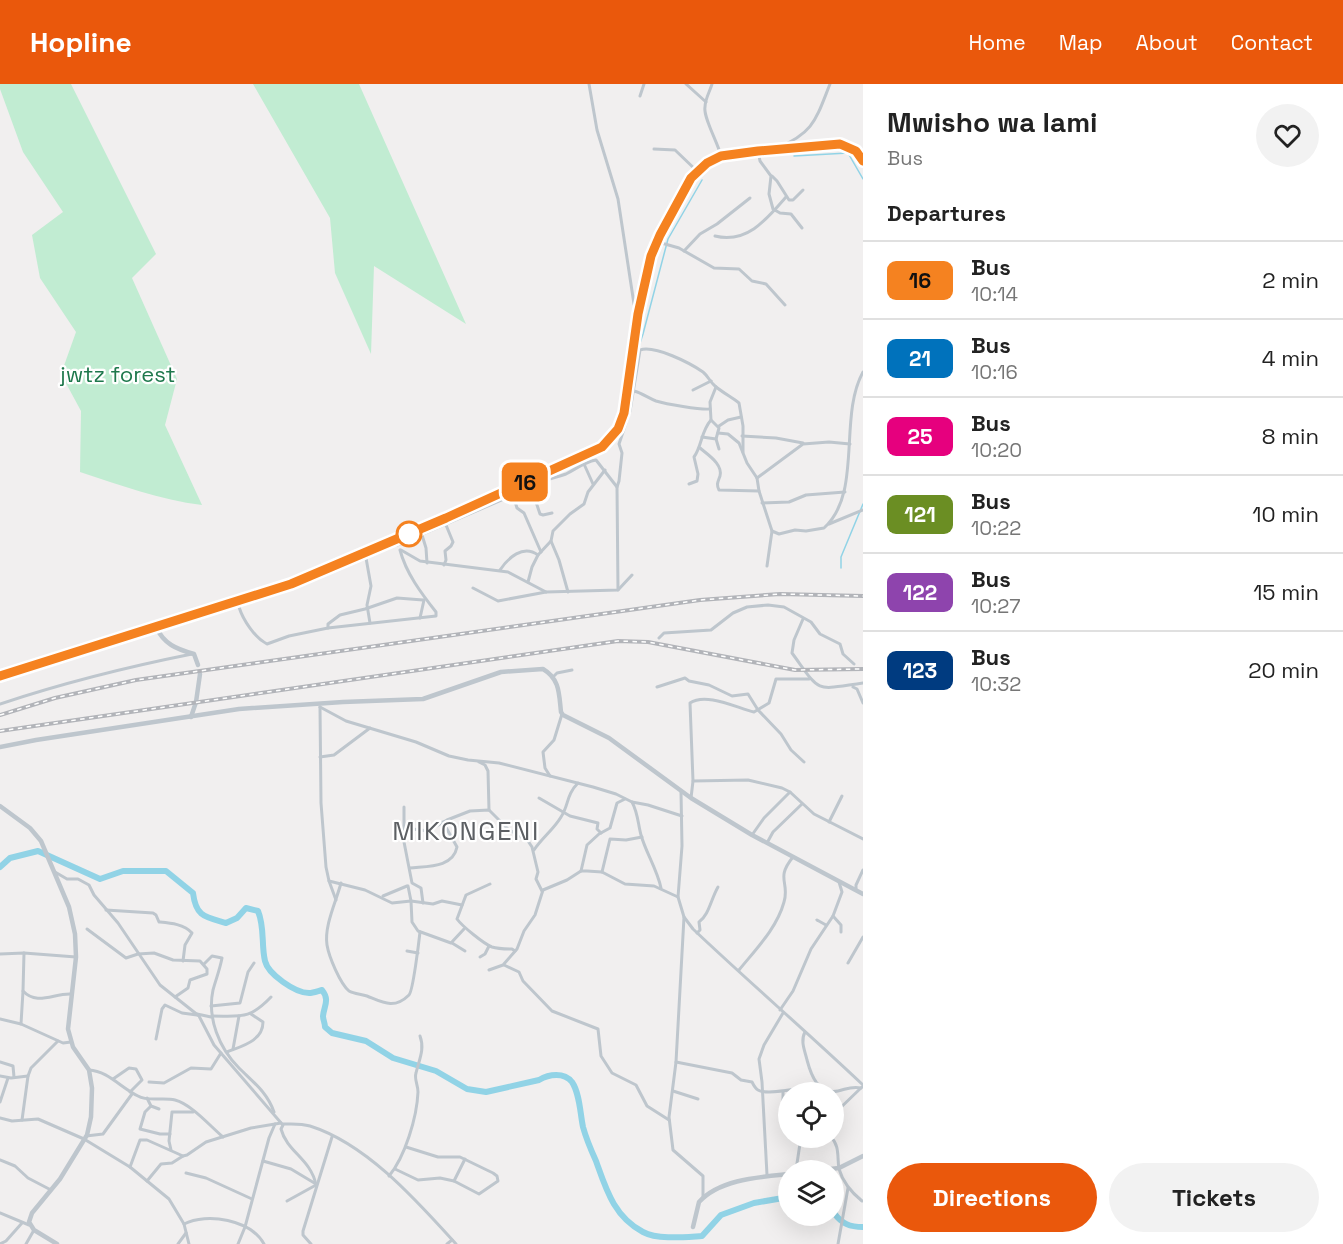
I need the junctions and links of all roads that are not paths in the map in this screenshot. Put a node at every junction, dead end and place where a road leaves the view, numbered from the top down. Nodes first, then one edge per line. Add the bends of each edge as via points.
1 (589, 84) edge
2 (644, 84) edge
3 (686, 84) edge
4 (712, 84) edge
5 (830, 84) edge
6 (640, 96) dead end
7 (705, 102) junction
8 (654, 149) dead end
9 (772, 149) junction
10 (758, 151) junction
11 (721, 156) junction
12 (863, 159) edge
13 (698, 172) junction
14 (771, 176) junction
15 (803, 190) dead end
16 (786, 197) junction
17 (750, 198) dead end
18 (775, 210) junction
19 (802, 228) dead end
20 (715, 236) dead end
21 (657, 242) junction
22 (684, 251) junction
23 (785, 305) dead end
24 (638, 314) junction
25 (863, 372) edge
26 (711, 381) junction
27 (716, 387) junction
28 (693, 390) dead end
29 (634, 391) junction
30 (710, 409) junction
31 (741, 417) junction
32 (711, 420) junction
33 (719, 426) junction
34 (621, 430) junction
35 (718, 433) junction
36 (742, 436) junction
37 (702, 437) junction
38 (716, 439) junction
39 (805, 444) junction
40 (850, 444) junction
41 (700, 448) junction
42 (719, 448) dead end
43 (743, 452) junction
44 (584, 464) junction
45 (605, 470) junction
46 (758, 478) junction
47 (593, 484) junction
48 (689, 484) dead end
49 (531, 487) junction
50 (617, 488) junction
51 (759, 491) junction
52 (845, 492) junction
53 (513, 495) junction
54 (762, 503) junction
55 (863, 510) edge
56 (552, 513) dead end
57 (446, 525) junction
58 (828, 525) junction
59 (772, 531) junction
60 (422, 535) junction
61 (551, 541) junction
62 (396, 543) junction
63 (400, 550) junction
64 (539, 554) junction
65 (366, 558) dead end
66 (427, 563) junction
67 (444, 565) junction
68 (767, 566) dead end
69 (500, 570) junction
70 (632, 575) dead end
71 (528, 582) junction
72 (473, 588) dead end
73 (618, 590) junction
74 (546, 592) junction
75 (568, 592) junction
76 (424, 599) junction
77 (239, 607) dead end
78 (367, 608) junction
79 (420, 618) junction
80 (803, 619) junction
81 (370, 623) junction
82 (156, 627) junction
83 (328, 628) junction
84 (658, 638) dead end
85 (194, 654) junction
86 (854, 664) dead end
87 (198, 665) dead end
88 (572, 670) dead end
89 (200, 674) dead end
90 (0, 676) edge
91 (554, 677) junction
92 (809, 679) junction
93 (863, 683) edge
94 (851, 686) junction
95 (657, 687) dead end
96 (863, 703) edge
97 (0, 704) edge
98 (318, 705) junction
99 (758, 710) junction
100 (562, 714) junction
101 (191, 717) junction
102 (370, 728) junction
103 (0, 747) edge
104 (320, 757) junction
105 (475, 760) junction
106 (804, 762) dead end
107 (550, 776) junction
108 (693, 781) junction
109 (578, 783) junction
110 (681, 790) junction
111 (790, 792) junction
112 (842, 796) dead end
113 (539, 798) dead end
114 (691, 798) junction
115 (625, 799) junction
116 (632, 802) junction
117 (802, 804) junction
118 (0, 806) edge
119 (404, 807) dead end
120 (489, 810) junction
121 (564, 811) junction
122 (682, 816) junction
123 (443, 822) junction
124 (829, 822) junction
125 (405, 828) junction
126 (601, 832) junction
127 (752, 835) junction
128 (642, 837) junction
129 (863, 839) edge
130 (767, 843) junction
131 (534, 850) junction
132 (794, 857) junction
133 (409, 868) junction
134 (54, 870) junction
135 (863, 870) edge
136 (581, 871) junction
137 (602, 872) junction
138 (329, 881) junction
139 (839, 882) junction
140 (341, 883) junction
141 (490, 884) dead end
142 (413, 885) junction
143 (408, 886) junction
144 (718, 887) dead end
145 (661, 888) junction
146 (542, 891) junction
147 (856, 891) junction
148 (863, 894) edge
149 (381, 897) junction
150 (678, 897) junction
151 (411, 901) junction
152 (336, 902) junction
153 (423, 903) junction
154 (462, 904) junction
155 (106, 910) junction
156 (833, 916) junction
157 (684, 917) junction
158 (818, 920) dead end
159 (826, 925) junction
160 (465, 928) junction
161 (87, 929) dead end
162 (420, 932) junction
163 (841, 932) dead end
164 (697, 933) junction
165 (863, 937) edge
166 (452, 943) junction
167 (489, 946) junction
168 (407, 951) dead end
169 (465, 951) dead end
170 (515, 951) junction
171 (24, 953) junction
172 (417, 953) junction
173 (0, 954) edge
174 (138, 954) junction
175 (76, 957) junction
176 (480, 957) dead end
177 (183, 961) junction
178 (254, 963) dead end
179 (848, 963) dead end
180 (204, 964) junction
181 (502, 965) junction
182 (489, 970) dead end
183 (739, 970) junction
184 (23, 991) junction
185 (71, 994) junction
186 (175, 997) junction
187 (271, 997) dead end
188 (211, 1006) junction
189 (782, 1012) junction
190 (197, 1014) junction
191 (251, 1014) junction
192 (238, 1016) junction
193 (212, 1017) junction
194 (0, 1019) edge
195 (21, 1024) junction
196 (805, 1032) junction
197 (420, 1036) dead end
198 (156, 1039) dead end
199 (58, 1041) junction
200 (71, 1042) junction
201 (233, 1049) junction
202 (227, 1052) junction
203 (220, 1053) junction
204 (0, 1062) edge
205 (676, 1062) junction
206 (89, 1070) junction
207 (0, 1076) edge
208 (28, 1076) junction
209 (8, 1077) junction
210 (14, 1077) junction
211 (113, 1079) junction
212 (149, 1082) dead end
213 (816, 1082) edge
214 (862, 1086) edge
215 (844, 1089) edge
216 (673, 1091) junction
217 (763, 1091) junction
218 (131, 1092) junction
219 (778, 1092) edge
220 (147, 1098) junction
221 (698, 1099) dead end
222 (0, 1102) edge
223 (844, 1104) edge
224 (151, 1106) junction
225 (159, 1109) dead end
226 (195, 1112) junction
227 (274, 1113) junction
228 (0, 1118) edge
229 (22, 1120) junction
230 (669, 1120) junction
231 (275, 1124) junction
232 (282, 1124) junction
233 (170, 1134) junction
234 (332, 1136) junction
235 (223, 1137) junction
236 (85, 1138) junction
237 (406, 1147) junction
238 (171, 1150) junction
239 (183, 1156) junction
240 (863, 1156) edge
241 (0, 1160) edge
242 (465, 1160) junction
243 (263, 1161) junction
244 (844, 1166) edge
245 (130, 1167) junction
246 (395, 1169) junction
247 (186, 1173) dead end
248 (389, 1176) junction
249 (778, 1176) edge
250 (767, 1177) junction
251 (844, 1179) edge
252 (147, 1181) junction
253 (454, 1181) junction
254 (316, 1185) junction
255 (848, 1188) junction
256 (51, 1190) junction
257 (703, 1198) junction
258 (252, 1199) junction
259 (287, 1201) dead end
260 (862, 1201) edge
261 (0, 1213) edge
262 (22, 1223) junction
263 (184, 1224) junction
264 (29, 1225) junction
265 (245, 1227) junction
266 (693, 1227) dead end
267 (34, 1230) junction
268 (186, 1233) junction
269 (454, 1242) edge
270 (0, 1244) edge
271 (26, 1244) edge
272 (57, 1244) edge
273 (178, 1244) edge
274 (189, 1244) edge
275 (238, 1244) edge
276 (264, 1244) edge
277 (311, 1244) edge
278 (447, 1244) edge
279 (838, 1244) edge

1 - 24 street via 597,130 618,199
2 - 6 street
3 - 7 street
4 - 7 street
5 - 9 street via 806,132
7 - 11 street via 706,117
8 - 13 street via 675,150
9 - 10 main road
9 - 12 main road via 840,144
10 - 11 main road
10 - 14 street
11 - 13 main road
13 - 21 main road via 682,193
14 - 16 street
14 - 18 street via 769,194
15 - 16 street via 793,200
16 - 18 street
17 - 22 street via 700,234
18 - 19 street via 791,214
18 - 20 street via 756,228 733,238
21 - 22 street
21 - 24 main road
22 - 23 street via 714,268 738,268 752,281 766,284
24 - 34 main road
25 - 40 street via 854,397
26 - 27 street
26 - 28 street
26 - 29 street via 690,365 642,348
27 - 30 street
27 - 31 street via 739,403
29 - 30 street via 661,402
29 - 34 street
30 - 32 street
31 - 33 street
31 - 36 street
32 - 33 street
32 - 37 street
33 - 35 street
34 - 50 street
34 - 62 main road via 594,452
35 - 38 street
35 - 43 street via 737,440
36 - 39 street
36 - 43 street
37 - 38 street
37 - 41 street
38 - 42 street
39 - 40 street
39 - 46 street
40 - 52 street
41 - 48 street via 694,460 697,481
41 - 51 street via 718,465 718,490
43 - 46 street
44 - 45 street via 596,460
44 - 47 street
44 - 49 street
45 - 47 street
45 - 50 street
46 - 51 street
47 - 61 street via 584,504 558,525
49 - 53 street
49 - 56 street via 540,514
50 - 73 street
51 - 54 street
52 - 54 street
52 - 58 street
53 - 57 street
53 - 64 street via 518,509 523,510
54 - 59 street
55 - 58 street
57 - 60 street
57 - 67 street via 453,542 445,551
58 - 59 street via 811,531
59 - 68 street
60 - 62 street
60 - 66 street
61 - 64 street
61 - 75 street
62 - 63 street
62 - 82 main road via 291,584
63 - 66 street
63 - 76 street
64 - 69 street via 517,553
64 - 71 street
65 - 78 street via 371,586
66 - 67 street
67 - 69 street
69 - 71 street
70 - 73 street
71 - 74 street
72 - 74 street via 498,601
73 - 75 street
74 - 75 street
76 - 78 street via 397,598
76 - 79 street
76 - 79 street via 437,615
77 - 83 street via 242,616 267,644
78 - 81 street
78 - 83 street via 336,616
79 - 81 street
80 - 84 street via 784,607 754,605 733,613 711,630 664,633
80 - 86 street via 841,645 843,654
80 - 92 street via 792,653
81 - 83 street
82 - 85 street via 172,647
82 - 90 main road
85 - 87 street
85 - 97 street via 64,683
88 - 91 street
89 - 101 street
91 - 98 street via 543,669 509,670 423,699
91 - 100 street
92 - 94 street via 823,688
92 - 99 street via 776,679 770,701
93 - 94 street
94 - 96 street via 857,689
95 - 99 street via 685,678 732,696 748,694
98 - 101 street via 239,709
98 - 102 street via 346,721
98 - 104 street
99 - 106 street
99 - 108 street via 752,712 718,701 690,703
100 - 107 street via 553,742 543,752
100 - 110 street via 609,738
101 - 103 street
102 - 104 street via 334,755
102 - 105 street via 449,756
104 - 138 street
105 - 107 street
105 - 120 street via 487,769
107 - 109 street
108 - 111 street via 755,780
108 - 114 street
109 - 115 street
109 - 121 street via 567,798
110 - 114 street
110 - 122 street
111 - 117 street
111 - 127 street
112 - 124 street
113 - 121 street
114 - 127 street
115 - 116 street
115 - 126 street via 617,803 610,828
116 - 122 street
116 - 128 street
117 - 124 street
117 - 130 street via 772,832
118 - 134 street via 38,837
119 - 125 street
120 - 123 street via 470,811
120 - 131 street
121 - 126 street via 598,823
121 - 131 street
122 - 150 street
123 - 125 street via 428,831
123 - 133 street via 457,847 453,855 442,864
124 - 129 street
125 - 133 street
126 - 136 street via 587,845
127 - 130 street
128 - 137 street via 610,839
128 - 145 street
130 - 132 street
131 - 146 street via 536,879
132 - 139 street
132 - 183 street via 784,872 785,896 776,922
133 - 142 street
134 - 155 street via 67,879 89,885
134 - 175 street via 72,917
135 - 147 street
136 - 137 street
136 - 146 street
137 - 145 street via 625,884
138 - 140 street
138 - 152 street
139 - 147 street
139 - 156 street via 842,892
140 - 149 street
140 - 152 street
141 - 154 street via 466,895
142 - 143 street
142 - 153 street via 421,888
143 - 149 street
143 - 151 street
144 - 164 street via 706,916 699,921
145 - 150 street
146 - 170 street via 535,915
147 - 148 street
149 - 151 street via 392,903
150 - 157 street
151 - 153 street
151 - 162 street via 412,922
152 - 172 street via 327,947 349,991 380,1003 396,1002 411,992
153 - 154 street
154 - 160 street via 457,919
155 - 174 street
155 - 177 street via 153,913 159,922 188,928 192,933
156 - 159 street
156 - 163 street via 841,925
157 - 164 street
157 - 205 street
158 - 159 street
159 - 189 street
160 - 166 street
160 - 167 street
161 - 174 street via 123,957
162 - 166 street
162 - 172 street
164 - 183 street
165 - 179 street
166 - 169 street
167 - 170 street
167 - 176 street
168 - 172 street
170 - 181 street
171 - 173 street
171 - 175 street
171 - 184 street
174 - 177 street via 155,953
174 - 186 street via 160,985
175 - 185 street
177 - 180 street
178 - 188 street via 240,1003
180 - 186 street via 207,974 190,980 188,988
180 - 188 street via 212,956 222,958
181 - 182 street
181 - 230 street via 519,972 552,1011 598,1029 601,1056 612,1073 636,1085 647,1106
183 - 189 street
184 - 185 street via 41,999
184 - 195 street
185 - 200 street
186 - 190 street
187 - 191 street
188 - 193 street
189 - 196 street
189 - 217 street via 759,1056
190 - 193 street
190 - 198 street via 165,1005
190 - 203 street
191 - 192 street
191 - 201 street via 262,1020 263,1028 254,1040
192 - 193 street
192 - 201 street
193 - 202 street
194 - 195 street
195 - 199 street
196 - 213 street via 802,1040
196 - 214 street
197 - 237 street via 423,1043 416,1073 417,1096
199 - 200 street
199 - 208 street via 34,1064
200 - 206 street
201 - 202 street
202 - 227 street via 260,1087
203 - 212 street via 211,1069 191,1068 164,1083
203 - 227 street
204 - 210 street via 13,1066
205 - 216 street
205 - 217 street via 732,1073
206 - 211 street
206 - 236 street via 91,1117
207 - 209 street
208 - 210 street
208 - 229 street
209 - 210 street
209 - 222 street
211 - 218 street
211 - 218 street via 129,1068 136,1069 142,1080
214 - 215 street
214 - 223 street
216 - 221 street
216 - 230 street
217 - 219 street
217 - 250 street
218 - 220 street
218 - 236 street via 103,1134
220 - 224 street
220 - 226 street via 180,1101
224 - 225 street
224 - 233 street via 140,1129
226 - 233 street via 172,1112
226 - 235 street
227 - 232 street
228 - 229 street
229 - 236 street via 38,1119
230 - 257 street via 673,1150 703,1176
231 - 232 street
231 - 235 street
231 - 243 street
232 - 234 street via 309,1126
232 - 254 street via 282,1134 310,1167
233 - 238 street
234 - 248 street
234 - 254 street
235 - 239 street
236 - 245 street
236 - 256 street
237 - 242 street via 436,1157 456,1156
237 - 246 street
238 - 239 street
238 - 245 street via 142,1139
239 - 252 street via 161,1164
240 - 244 street
241 - 256 street
242 - 253 street
242 - 253 street via 497,1176 498,1181 479,1194
243 - 254 street via 291,1169
243 - 258 street
245 - 252 street
246 - 248 street
246 - 253 street via 418,1180
247 - 258 street
248 - 269 street
249 - 250 street
250 - 257 street via 734,1183
251 - 255 street
252 - 263 street via 169,1199
254 - 259 street
254 - 277 street via 302,1233
255 - 260 street
255 - 279 street
256 - 264 street via 32,1213
257 - 266 street
258 - 265 street
261 - 262 street
262 - 264 street
262 - 270 street
263 - 265 street via 208,1218
263 - 268 street
264 - 267 street
265 - 275 street
265 - 276 street via 260,1236
267 - 271 street
267 - 272 street
268 - 273 street
268 - 274 street
269 - 278 street

